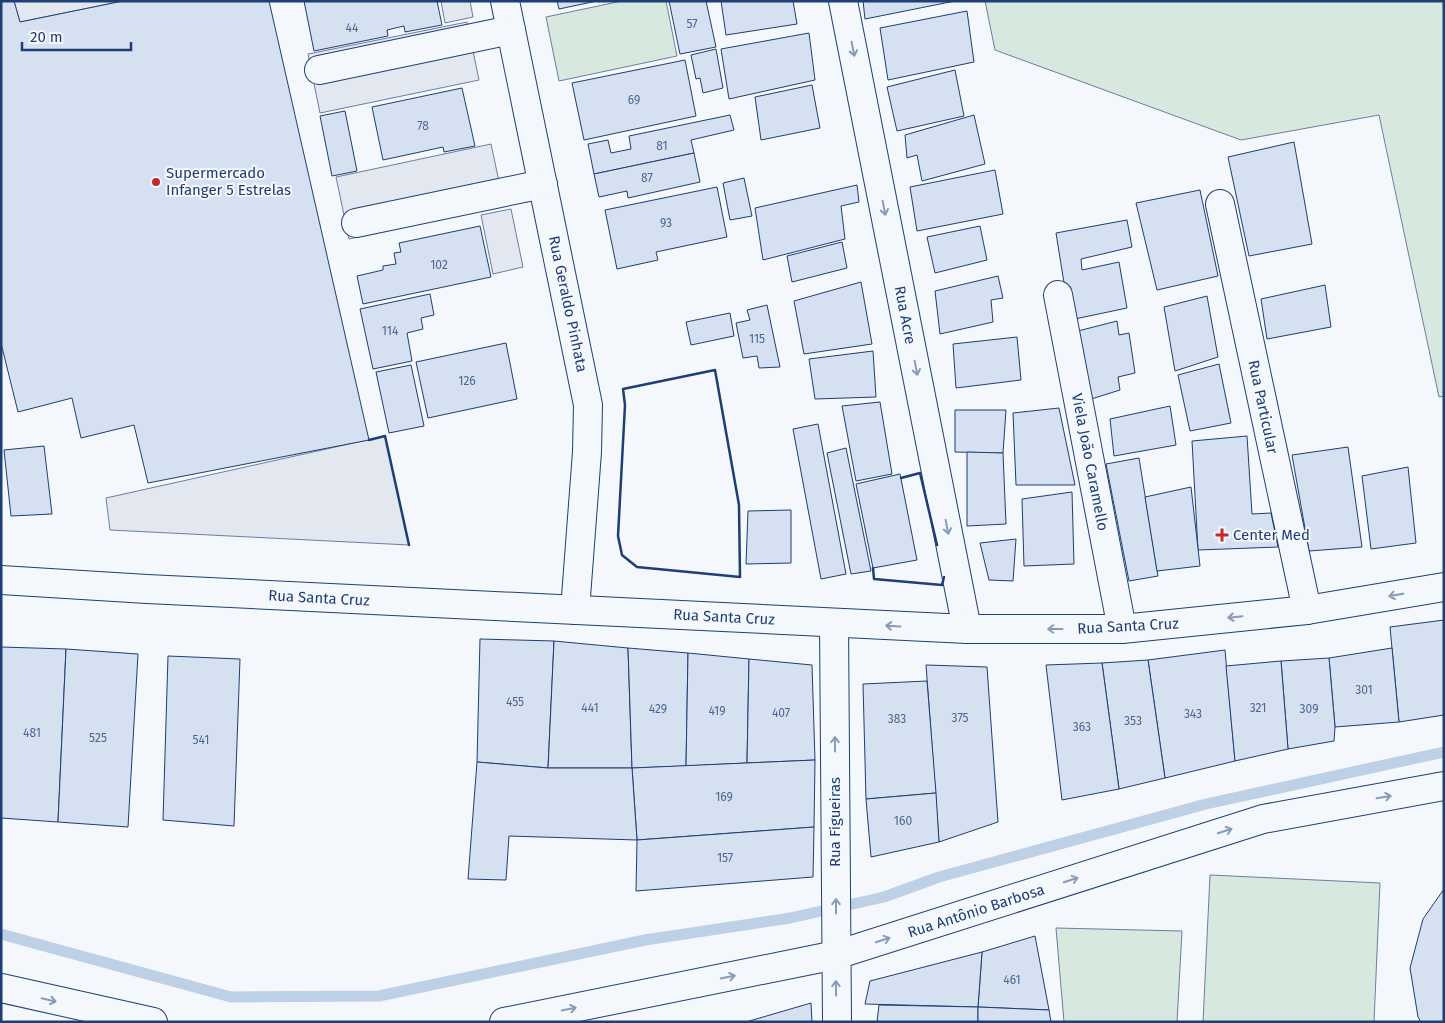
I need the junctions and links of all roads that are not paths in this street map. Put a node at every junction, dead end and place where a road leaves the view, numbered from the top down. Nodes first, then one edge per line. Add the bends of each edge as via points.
1 (504, 1) edge
2 (843, 1) edge
3 (510, 30) junction
4 (318, 70) dead end
5 (543, 184) junction
6 (1220, 204) dead end
7 (356, 223) dead end
8 (1058, 295) dead end
9 (1, 580) edge
10 (1444, 587) edge
11 (575, 610) junction
12 (1307, 610) junction
13 (834, 623) junction
14 (1122, 629) junction
15 (967, 630) junction
16 (1444, 786) edge
17 (836, 955) junction
18 (1, 988) edge
19 (154, 1022) edge
20 (504, 1022) edge
21 (837, 1022) edge

1 - 3 street, Rua Geraldo Pinhata
2 -> 15 street, Rua Acre
3 - 4 street
3 - 5 street, Rua Geraldo Pinhata
5 - 7 street
5 - 11 street, Rua Geraldo Pinhata via 588,405 588,452
6 - 12 street, Rua Particular
8 - 14 street, Viela João Caramello
9 - 11 street, Rua Santa Cruz
10 -> 12 street, Rua Santa Cruz
11 - 13 street, Rua Santa Cruz
12 -> 14 street, Rua Santa Cruz
15 -> 13 street, Rua Santa Cruz
17 -> 13 street, Rua Figueiras
14 -> 15 street, Rua Santa Cruz
17 -> 16 street, Rua Antônio Barbosa via 1263,819
20 -> 17 street, Rua Antônio Barbosa
21 -> 17 street, Rua Figueiras
18 -> 19 street

